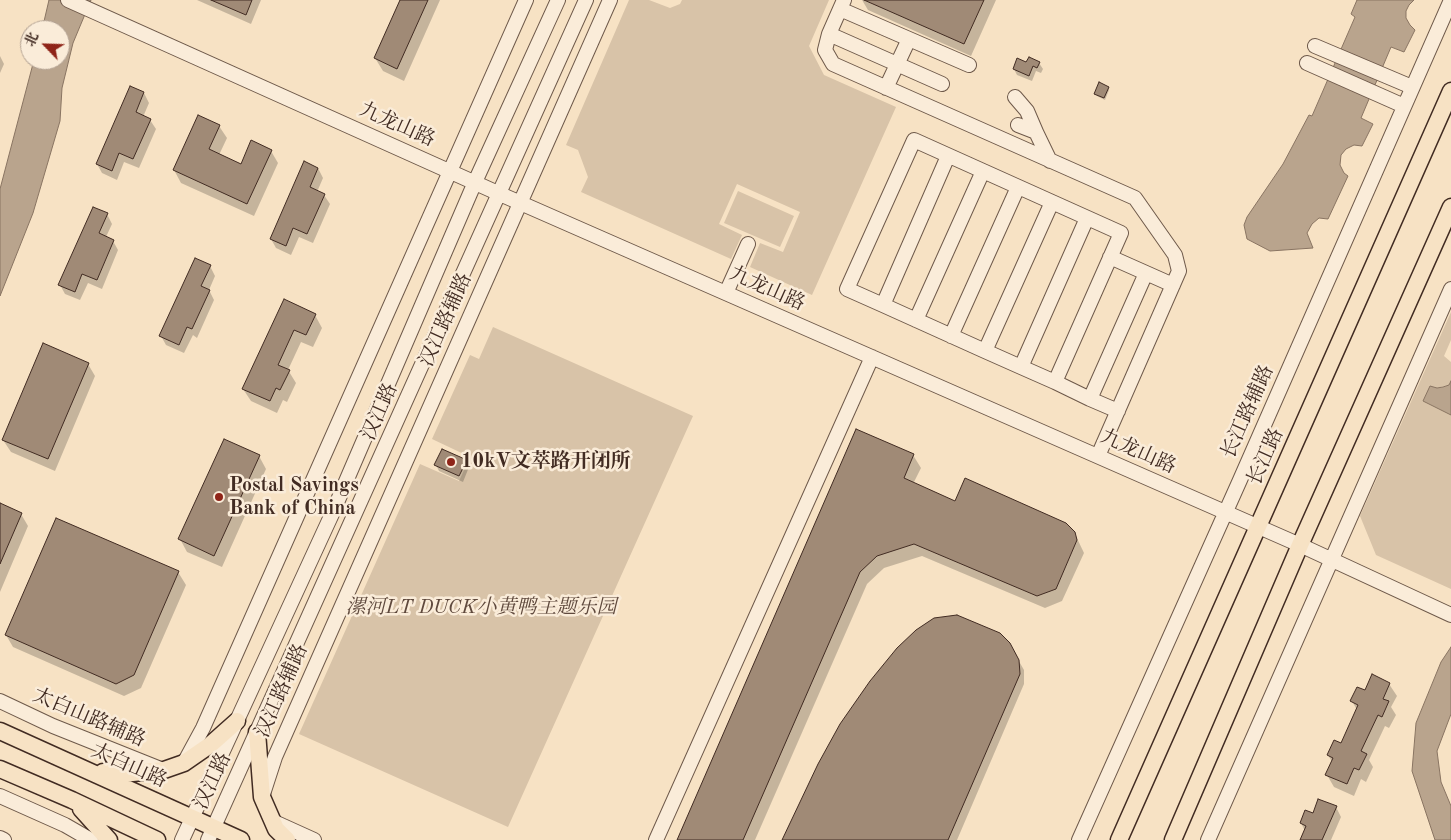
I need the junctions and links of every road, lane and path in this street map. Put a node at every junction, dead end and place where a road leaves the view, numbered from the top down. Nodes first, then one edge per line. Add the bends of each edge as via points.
1 (68, 0) edge
2 (526, 0) edge
3 (558, 0) edge
4 (586, 0) edge
5 (610, 0) edge
6 (1451, 0) edge
7 (842, 4) edge
8 (829, 34) junction
9 (909, 39) junction
10 (1315, 46) dead end
11 (1307, 63) dead end
12 (897, 64) junction
13 (969, 65) dead end
14 (942, 84) dead end
15 (1412, 87) junction
16 (886, 88) junction
17 (1451, 91) edge
18 (1015, 97) dead end
19 (1404, 106) junction
20 (1018, 125) dead end
21 (1036, 132) junction
22 (948, 156) junction
23 (1050, 161) junction
24 (450, 170) junction
25 (983, 171) junction
26 (476, 182) junction
27 (1018, 187) junction
28 (500, 194) junction
29 (520, 202) junction
30 (1052, 202) junction
31 (1451, 207) edge
32 (1087, 218) junction
33 (748, 244) dead end
34 (1110, 257) junction
35 (1146, 273) junction
36 (1173, 285) junction
37 (1451, 289) edge
38 (726, 293) junction
39 (883, 305) junction
40 (916, 320) junction
41 (951, 336) junction
42 (985, 351) junction
43 (872, 357) junction
44 (1021, 367) junction
45 (1055, 382) junction
46 (1090, 398) junction
47 (1118, 411) junction
48 (1098, 456) junction
49 (1226, 512) junction
50 (1258, 527) junction
51 (1300, 545) junction
52 (1331, 559) junction
53 (1449, 614) edge
54 (0, 702) edge
55 (237, 721) junction
56 (0, 731) edge
57 (257, 732) junction
58 (184, 763) junction
59 (0, 770) edge
60 (87, 770) junction
61 (164, 770) junction
62 (0, 796) edge
63 (262, 797) junction
64 (72, 800) junction
65 (192, 818) junction
66 (272, 821) junction
67 (210, 834) edge
68 (0, 838) edge
69 (4, 840) edge
70 (91, 840) edge
71 (109, 840) edge
72 (157, 840) edge
73 (182, 840) edge
74 (241, 840) edge
75 (287, 840) edge
76 (314, 840) edge
77 (656, 840) edge
78 (1079, 840) edge
79 (1119, 840) edge
80 (1173, 840) edge
81 (1208, 840) edge

1 - 24 street, 九龙山路
2 - 24 street
3 - 26 street, 汉江路
4 - 28 street, 汉江路
5 - 29 street, 汉江路辅路
6 - 15 street, 长江路辅路
7 - 8 street
7 - 9 street
8 - 12 street
8 - 16 street via 826,50 833,64
9 - 12 street
9 - 13 street
10 - 15 street
11 - 19 street
12 - 14 street
12 - 16 street
15 - 19 street, 长江路辅路
16 - 23 street
17 - 50 main road, 长江路
18 - 21 street via 1027,111
19 - 49 street, 长江路辅路
20 - 21 street
21 - 23 street
22 - 25 street
22 - 39 street
22 - 39 street via 914,140 847,289
23 - 36 street via 1134,198 1175,255 1179,271
24 - 26 street, 九龙山路
24 - 58 street via 207,720
25 - 27 street
25 - 40 street
26 - 28 street, 九龙山路
26 - 55 street, 汉江路 via 332,514
27 - 30 street
27 - 41 street
28 - 29 street, 九龙山路
28 - 57 street, 汉江路
29 - 38 street, 九龙山路
29 - 63 street, 汉江路辅路 via 275,757
30 - 32 street
30 - 42 street
31 - 51 main road
32 - 34 street via 1121,233
32 - 44 street
33 - 38 street
34 - 35 street
34 - 45 street
35 - 36 street
35 - 46 street
36 - 47 street
37 - 52 street
38 - 43 street, 九龙山路
39 - 40 street
40 - 41 street
41 - 42 street
42 - 44 street
43 - 48 street, 九龙山路
43 - 77 street
44 - 45 street
45 - 46 street
46 - 47 street
47 - 48 street
48 - 49 street, 九龙山路
49 - 50 street, 九龙山路
49 - 78 street, 长江路辅路
50 - 51 street, 九龙山路
50 - 79 main road, 长江路
51 - 52 street, 九龙山路
51 - 80 main road
52 - 53 street, 九龙山路
52 - 81 street
54 - 61 street, 太白山路辅路
55 - 58 main road
55 - 65 street, 汉江路
56 - 60 main road, 太白山路
57 - 63 main road
57 - 67 street, 汉江路
58 - 61 main road
59 - 64 main road
60 - 61 main road via 122,774
60 - 65 main road, 太白山路
62 - 70 street
63 - 66 main road
64 - 71 main road
64 - 72 main road
65 - 67 main road, 太白山路
65 - 73 street, 汉江路
66 - 75 main road
66 - 76 street
67 - 74 main road, 太白山路
68 - 69 street

